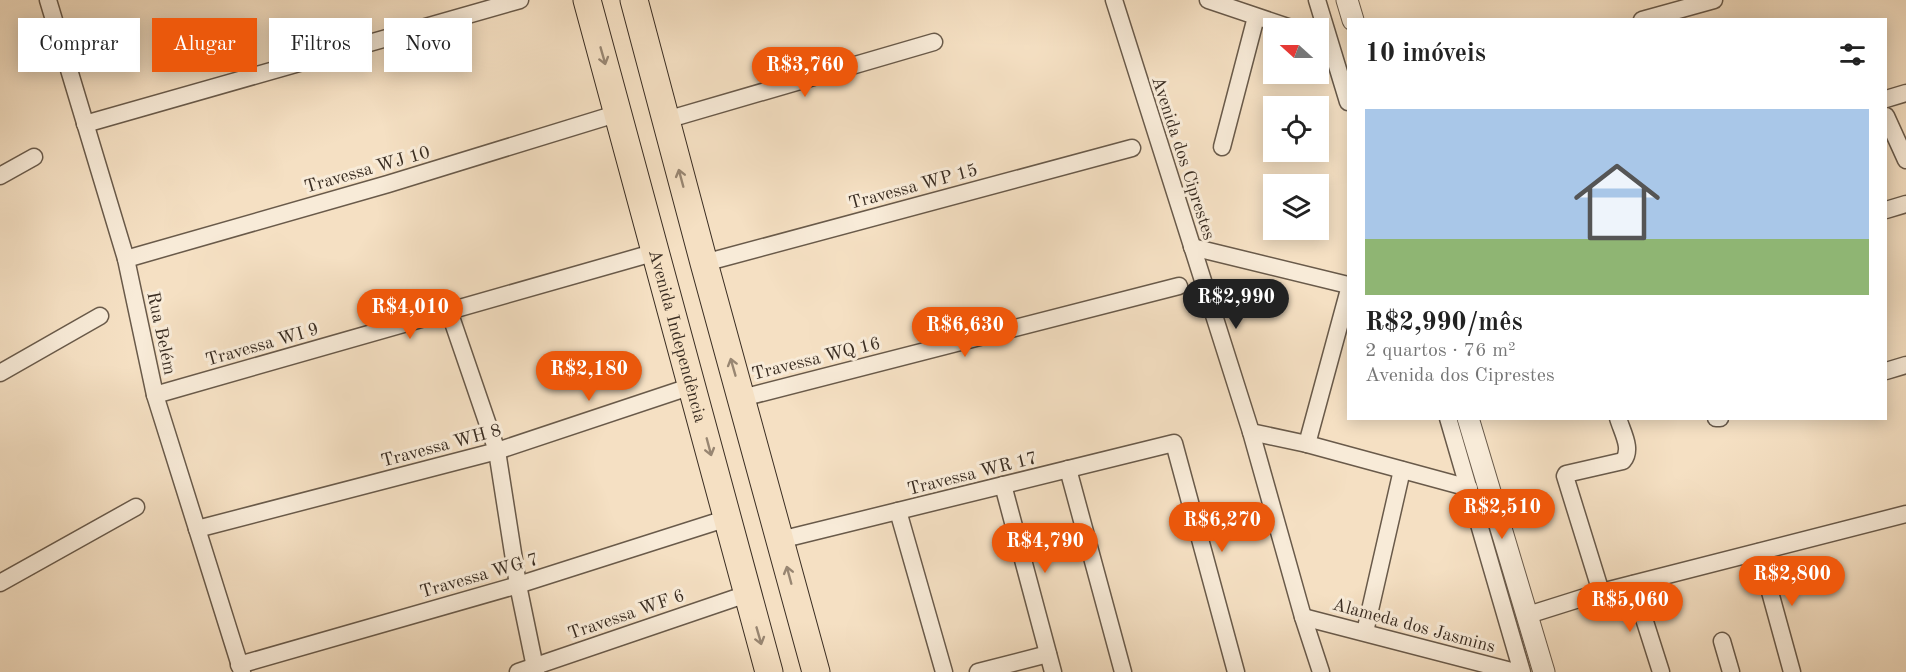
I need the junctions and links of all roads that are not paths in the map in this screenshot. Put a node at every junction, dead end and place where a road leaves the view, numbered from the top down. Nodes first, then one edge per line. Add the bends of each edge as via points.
1 (48, 0) edge
2 (520, 0) edge
3 (587, 0) edge
4 (634, 0) edge
5 (1114, 0) edge
6 (1208, 0) edge
7 (1317, 0) edge
8 (1347, 0) edge
9 (1714, 0) edge
10 (1256, 16) junction
11 (1263, 18) edge
12 (1320, 18) edge
13 (1352, 18) edge
14 (1649, 18) edge
15 (934, 42) dead end
16 (1329, 53) edge
17 (1906, 93) edge
18 (1347, 99) edge
19 (1887, 99) edge
20 (619, 113) junction
21 (1887, 118) edge
22 (666, 120) junction
23 (85, 124) junction
24 (1222, 147) dead end
25 (1132, 148) dead end
26 (34, 156) dead end
27 (1906, 160) edge
28 (0, 176) edge
29 (1906, 204) edge
30 (1887, 210) edge
31 (1192, 247) junction
32 (656, 252) junction
33 (126, 259) junction
34 (704, 262) junction
35 (1347, 285) edge
36 (1179, 286) dead end
37 (1347, 297) edge
38 (449, 311) junction
39 (100, 316) dead end
40 (1906, 365) edge
41 (1887, 371) edge
42 (0, 373) edge
43 (692, 386) junction
44 (155, 395) junction
45 (742, 398) junction
46 (1449, 420) edge
47 (1473, 420) edge
48 (1619, 420) edge
49 (1251, 432) junction
50 (1306, 444) junction
51 (496, 451) junction
52 (1068, 469) junction
53 (1402, 470) junction
54 (1003, 485) junction
55 (1469, 488) junction
56 (136, 507) dead end
57 (898, 511) junction
58 (1906, 514) edge
59 (728, 518) junction
60 (197, 529) junction
61 (780, 540) junction
62 (1759, 552) junction
63 (0, 583) edge
64 (1633, 584) junction
65 (518, 585) junction
66 (1601, 592) junction
67 (747, 594) junction
68 (1528, 615) junction
69 (1302, 617) junction
70 (1365, 632) junction
71 (1722, 641) dead end
72 (1048, 654) junction
73 (1463, 665) edge
74 (241, 668) edge
75 (535, 669) edge
76 (518, 672) edge
77 (769, 672) edge
78 (816, 672) edge
79 (944, 672) edge
80 (978, 672) edge
81 (1053, 672) edge
82 (1123, 672) edge
83 (1236, 672) edge
84 (1320, 672) edge
85 (1515, 672) edge
86 (1522, 672) edge
87 (1544, 672) edge
88 (1660, 672) edge
89 (1731, 672) edge
90 (1792, 672) edge

1 - 23 street, Rua Belém
2 - 23 street
3 -> 20 main road, Avenida Independência
4 - 22 main road
5 - 31 street, Avenida dos Ciprestes
6 - 10 street
7 - 12 street
8 - 13 street
9 - 14 street
10 - 11 street
10 - 24 street
15 - 22 street
16 - 18 street
17 - 19 street
20 - 32 main road, Avenida Independência
20 - 33 street, Travessa WJ 10
21 - 27 street
34 -> 22 main road
23 - 33 street, Rua Belém
25 - 34 street, Travessa WP 15
26 - 28 street
29 - 30 street
31 - 35 street
31 - 49 street, Avenida dos Ciprestes
32 - 38 street, Travessa WI 9
32 - 43 main road, Avenida Independência
33 - 44 street, Rua Belém
45 -> 34 main road
36 - 45 street, Travessa WQ 16
37 - 50 street
38 - 44 street, Travessa WI 9
38 - 51 street
39 - 42 street
40 - 41 street
43 - 51 street, Travessa WH 8
43 -> 59 main road, Avenida Independência
44 - 60 street, Rua Belém
45 - 61 main road
46 - 55 street
47 - 68 street
48 - 66 street via 1628,456 1623,461 1565,476
49 - 50 street
49 - 69 street, Avenida dos Ciprestes
50 - 53 street
51 - 60 street, Travessa WH 8
51 - 65 street
52 - 54 street, Travessa WR 17
52 - 82 street
52 - 83 street, Travessa WR 17 via 1174,442
53 - 55 street
53 - 70 street
54 - 57 street, Travessa WR 17
54 - 72 street
55 - 86 street
56 - 63 street
57 - 61 street, Travessa WR 17
57 - 79 street
58 - 62 street
59 - 65 street, Travessa WG 7
59 - 67 main road, Avenida Independência
60 - 74 street, Rua Belém
78 -> 61 main road
62 - 64 street
62 - 90 street
64 - 66 street
64 - 88 street
65 - 74 street, Travessa WG 7
65 - 75 street
66 - 68 street
67 - 75 street, Travessa WF 6
67 -> 77 main road, Avenida Independência
68 - 87 street
69 - 70 street, Alameda dos Jasmins
69 - 84 street, Avenida dos Ciprestes
70 - 73 street, Alameda dos Jasmins
71 - 89 street
72 - 80 street
72 - 81 street
73 - 85 street, Alameda dos Jasmins
75 - 76 street, Travessa WF 6

